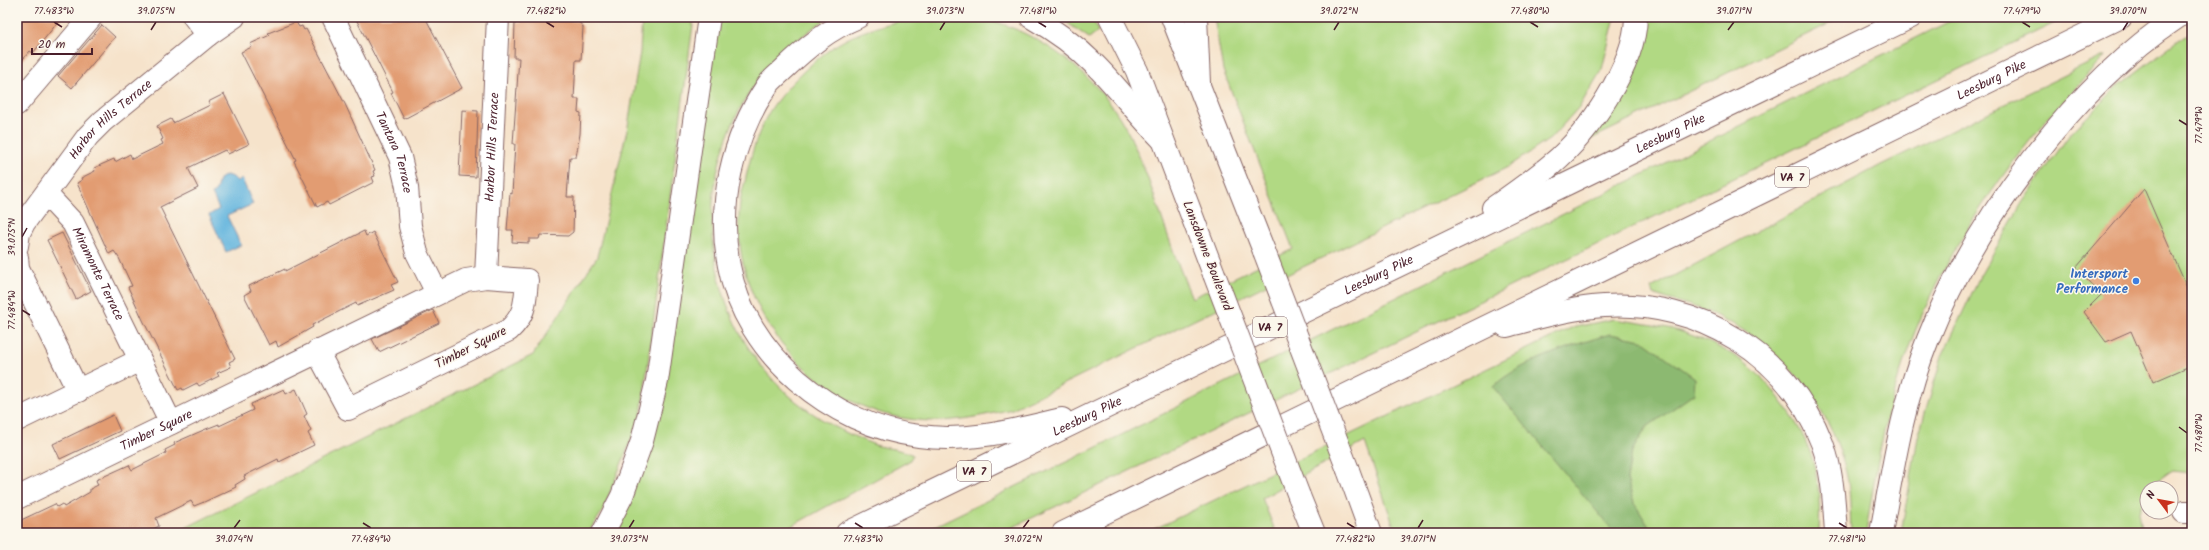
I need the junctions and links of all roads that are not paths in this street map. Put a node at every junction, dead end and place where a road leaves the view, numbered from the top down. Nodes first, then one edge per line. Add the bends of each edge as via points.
1 (91, 17) edge
2 (194, 17) edge
3 (234, 17) edge
4 (333, 17) edge
5 (498, 17) edge
6 (709, 17) edge
7 (858, 17) edge
8 (1031, 17) edge
9 (1110, 17) edge
10 (1172, 17) edge
11 (1196, 17) edge
12 (1636, 17) edge
13 (1911, 17) edge
14 (2122, 17) edge
15 (2178, 17) edge
16 (208, 35) junction
17 (1199, 83) junction
18 (17, 104) edge
19 (1161, 138) junction
20 (46, 194) junction
21 (17, 246) edge
22 (1439, 246) junction
23 (17, 257) edge
24 (486, 277) junction
25 (437, 293) junction
26 (1462, 337) junction
27 (317, 351) junction
28 (140, 360) junction
29 (78, 391) junction
30 (1102, 409) junction
31 (17, 420) edge
32 (171, 423) junction
33 (1154, 488) junction
34 (17, 498) edge
35 (603, 533) edge
36 (847, 533) edge
37 (1063, 533) edge
38 (1089, 533) edge
39 (1314, 533) edge
40 (1372, 533) edge
41 (1836, 533) edge
42 (1881, 533) edge

1 - 18 main road
2 - 16 main road
3 - 16 main road, Harbor Hills Terrace
4 - 25 main road, Tantara Terrace via 400,157 407,187 410,226 417,253
5 - 24 main road, Harbor Hills Terrace
6 - 35 main road via 657,381 640,448 622,496
7 - 30 main road via 838,25 805,49 767,85 744,128 730,171 724,221 729,267 744,312 767,350 795,378 829,404 866,422 920,437 960,438 1002,433
8 - 19 main road via 1059,33 1093,63
9 - 19 main road, Lansdowne Boulevard via 1137,71
10 - 17 main road
11 - 17 main road
12 - 22 main road via 1626,62 1608,96 1582,132 1553,164
13 - 22 main road, Leesburg Pike / VA 7
14 - 26 main road, Leesburg Pike / VA 7
15 - 42 main road via 2118,63 2074,108 2029,164 1956,277 1928,339 1911,390 1894,458
16 - 20 main road, Harbor Hills Terrace via 103,120 88,136
17 - 40 main road, bridge
19 - 39 main road, Lansdowne Boulevard, bridge
20 - 21 main road, Harbor Hills Terrace via 24,223
20 - 28 main road, Miramonte Terrace via 73,223
22 - 30 main road, Leesburg Pike / VA 7
23 - 29 main road via 18,268
24 - 25 main road, Timber Square via 466,280
24 - 27 main road, Timber Square via 527,280 524,310 519,321 509,330 348,409
25 - 27 main road, Timber Square
26 - 33 main road, Leesburg Pike / VA 7
26 - 41 main road via 1559,313 1603,306 1636,306 1710,325 1753,349 1781,374 1806,408 1822,444 1834,489
27 - 32 main road, Timber Square
28 - 29 main road
28 - 32 main road, Miramonte Terrace
29 - 31 main road
30 - 36 main road, Leesburg Pike / VA 7
32 - 34 main road, Timber Square
33 - 37 main road, Leesburg Pike / VA 7
33 - 38 main road

